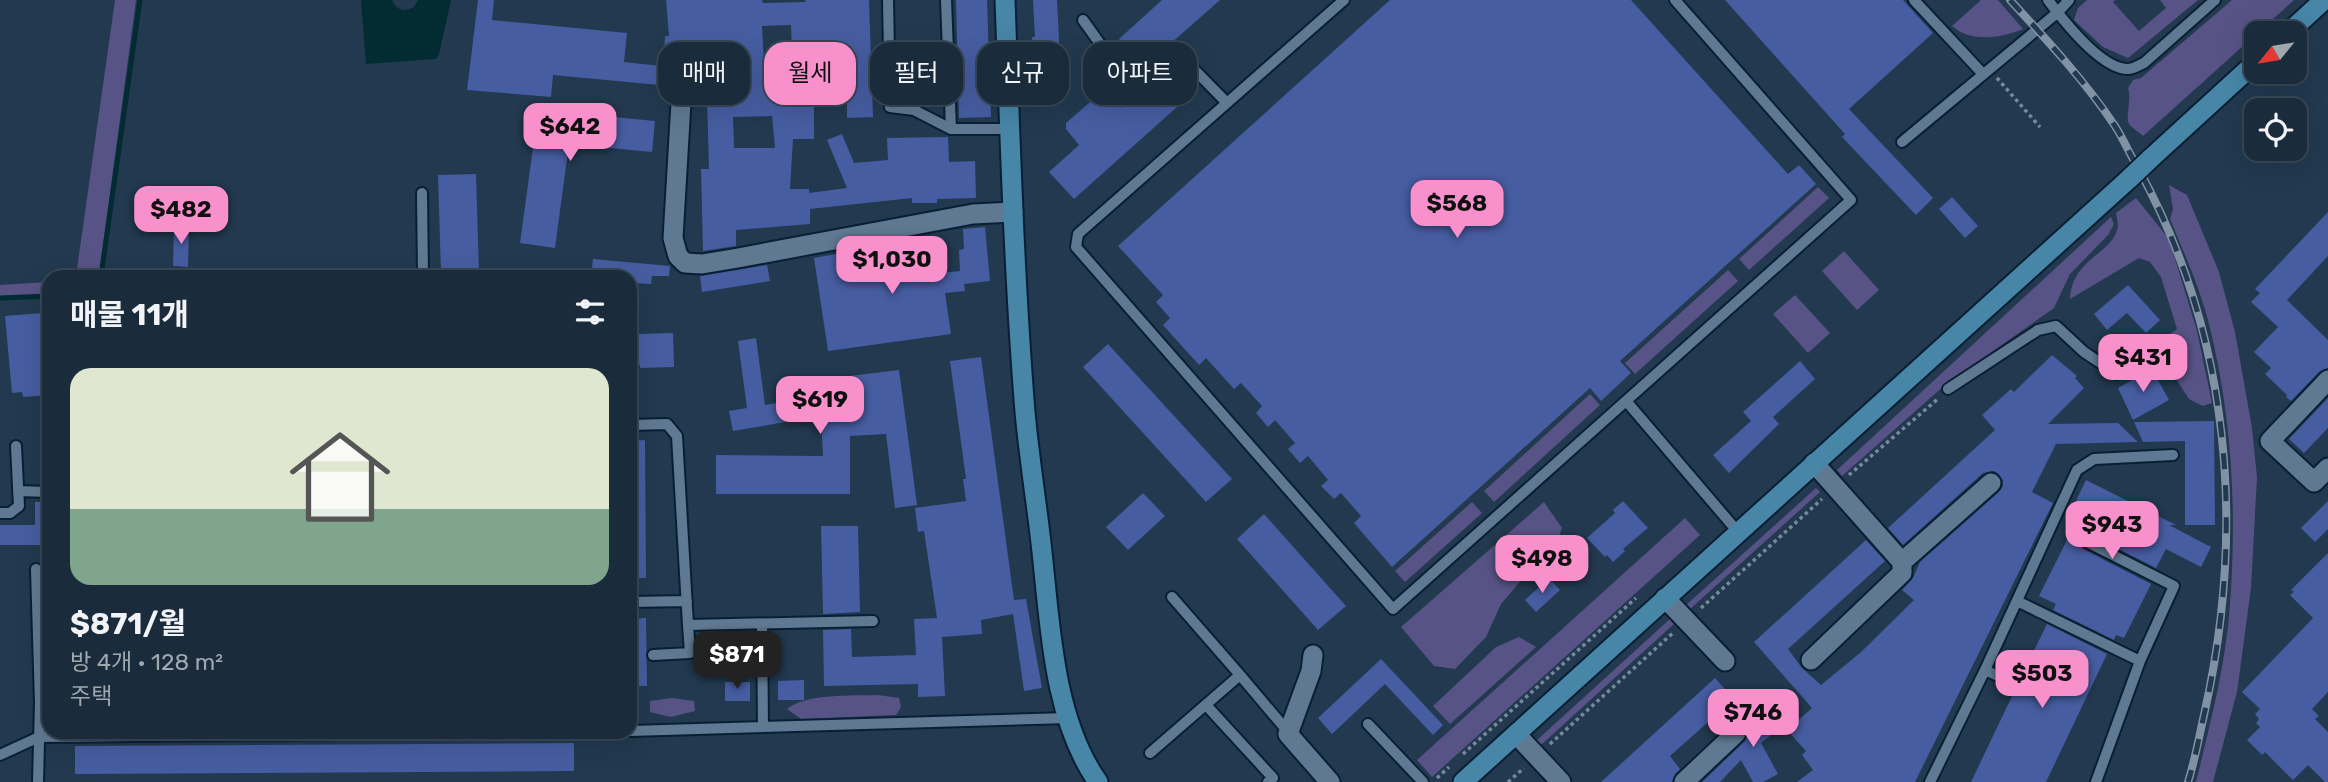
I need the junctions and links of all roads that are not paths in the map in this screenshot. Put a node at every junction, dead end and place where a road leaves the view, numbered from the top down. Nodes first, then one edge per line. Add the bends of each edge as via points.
1 (888, 0) edge
2 (946, 0) edge
3 (1005, 0) edge
4 (1344, 0) edge
5 (1675, 0) edge
6 (1914, 0) edge
7 (2048, 0) edge
8 (2069, 0) edge
9 (2215, 0) edge
10 (2324, 0) edge
11 (2057, 13) junction
12 (1083, 20) dead end
13 (2301, 21) edge
14 (1986, 72) junction
15 (2244, 73) edge
16 (1227, 103) junction
17 (681, 105) edge
18 (951, 128) junction
19 (1010, 129) junction
20 (1902, 142) dead end
21 (422, 193) dead end
22 (1013, 212) junction
23 (423, 270) edge
24 (2117, 374) dead end
25 (2328, 380) edge
26 (1948, 389) road end
27 (1627, 402) junction
28 (637, 425) edge
29 (16, 446) dead end
30 (2173, 455) dead end
31 (1814, 463) junction
32 (2325, 476) edge
33 (1991, 483) dead end
34 (18, 491) junction
35 (42, 492) edge
36 (0, 513) edge
37 (1738, 532) junction
38 (2087, 542) dead end
39 (1902, 562) junction
40 (36, 569) dead end
41 (1172, 597) dead end
42 (1665, 598) junction
43 (637, 601) edge
44 (687, 601) junction
45 (2017, 601) junction
46 (873, 621) dead end
47 (762, 624) junction
48 (688, 625) junction
49 (653, 655) dead end
50 (1312, 655) dead end
51 (1811, 660) dead end
52 (2140, 661) junction
53 (1725, 662) dead end
54 (1985, 670) junction
55 (1240, 675) junction
56 (2015, 684) dead end
57 (1206, 705) junction
58 (1068, 718) junction
59 (1368, 724) dead end
60 (763, 727) junction
61 (637, 731) edge
62 (1289, 733) junction
63 (1736, 733) dead end
64 (1516, 734) junction
65 (39, 737) junction
66 (42, 737) edge
67 (1150, 753) dead end
68 (0, 755) edge
69 (38, 782) edge
70 (1098, 782) edge
71 (1268, 782) edge
72 (1330, 782) edge
73 (1423, 782) edge
74 (1463, 782) edge
75 (1561, 782) edge
76 (1684, 782) edge
77 (1930, 782) edge
78 (2096, 782) edge

1 - 18 lane via 890,107 914,110
2 - 18 lane
3 - 19 main road
4 - 16 lane
5 - 27 lane via 1851,200
6 - 14 lane
7 - 11 lane
8 - 11 lane
9 - 11 lane via 2144,63 2130,69 2115,66 2090,48
10 - 13 main road
11 - 14 lane
12 - 16 lane via 1128,83 1136,83 1164,61 1181,56
14 - 20 lane
15 - 31 main road, bridge
16 - 27 lane via 1078,234 1076,247 1393,609
17 - 22 street via 673,238 685,263 738,258 973,214
18 - 19 lane
19 - 22 main road
21 - 23 lane
22 - 58 main road via 1026,413 1059,686
24 - 26 lane via 2056,326 2038,330
25 - 32 street via 2270,441 2314,482
27 - 37 lane
28 - 44 lane via 667,424 677,436
29 - 34 lane
30 - 45 lane via 2094,459 2077,470
31 - 37 main road
31 - 39 street
33 - 39 street
34 - 35 lane
34 - 36 lane via 19,506
37 - 42 main road
38 - 52 lane via 2174,586
39 - 51 street via 1902,573
40 - 65 lane
41 - 55 lane
42 - 53 street
42 - 64 main road
43 - 44 lane
44 - 48 lane
45 - 52 lane
45 - 54 lane
46 - 47 lane
47 - 48 lane
47 - 60 lane
48 - 49 lane via 690,653
50 - 62 street via 1311,671
52 - 78 lane
54 - 56 lane
54 - 77 lane
55 - 57 lane
55 - 62 lane
57 - 67 lane
57 - 71 lane via 1273,778
58 - 60 lane
58 - 70 main road
59 - 73 lane
60 - 61 lane
62 - 72 street
63 - 76 street
64 - 74 main road
64 - 75 street
65 - 66 lane
65 - 68 lane
65 - 69 lane

